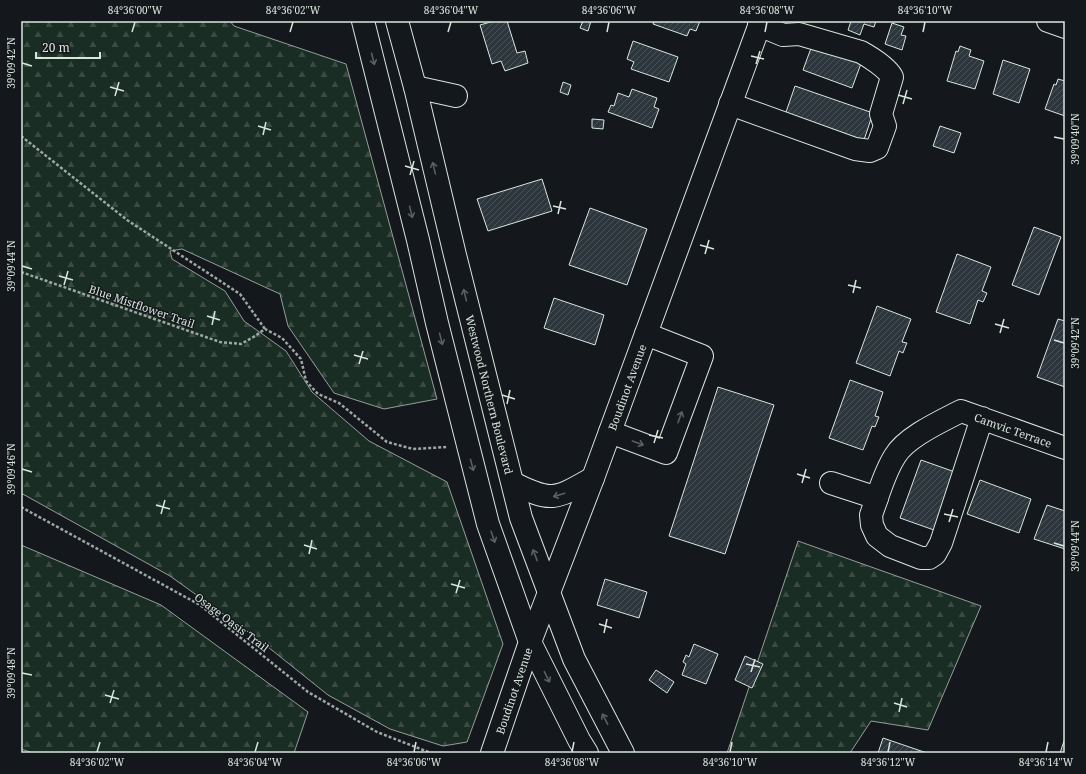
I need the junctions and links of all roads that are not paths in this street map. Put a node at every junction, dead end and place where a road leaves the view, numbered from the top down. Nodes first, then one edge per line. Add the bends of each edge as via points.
1 (363, 21) edge
2 (397, 21) edge
3 (1048, 21) edge
4 (760, 23) edge
5 (1065, 27) edge
6 (415, 87) junction
7 (382, 94) junction
8 (456, 96) dead end
9 (730, 104) junction
10 (646, 334) junction
11 (982, 418) junction
12 (610, 432) junction
13 (1065, 448) edge
14 (593, 478) junction
15 (513, 483) junction
16 (830, 483) dead end
17 (878, 498) junction
18 (549, 591) junction
19 (530, 642) junction
20 (492, 753) edge
21 (587, 753) edge
22 (623, 753) edge

1 -> 7 main road
2 - 6 main road, Westwood Northern Boulevard
3 - 5 main road
4 - 9 main road, Boudinot Avenue
4 - 9 main road via 782,35 799,34 861,52 889,72 892,77 882,114 885,126 882,136 877,148 870,151 855,149
6 - 7 main road
6 - 8 main road
15 -> 6 main road, Westwood Northern Boulevard
7 -> 19 main road via 488,524
9 - 10 main road, Boudinot Avenue
10 - 12 main road, Boudinot Avenue
12 -> 10 main road via 666,453 702,356
11 - 13 main road, Camvic Terrace
11 - 17 main road, Camvic Terrace via 961,411 904,445 895,455
11 - 17 main road via 935,554 929,558 921,558 890,546 877,536 871,515
12 - 14 main road, Boudinot Avenue
14 -> 15 main road via 556,497 541,496
14 - 18 main road, Boudinot Avenue
18 -> 15 main road, Westwood Northern Boulevard via 521,518
16 - 17 main road
18 - 19 main road, Boudinot Avenue
22 -> 18 main road, Westwood Northern Boulevard via 574,659
19 - 20 main road, Boudinot Avenue
19 -> 21 main road

